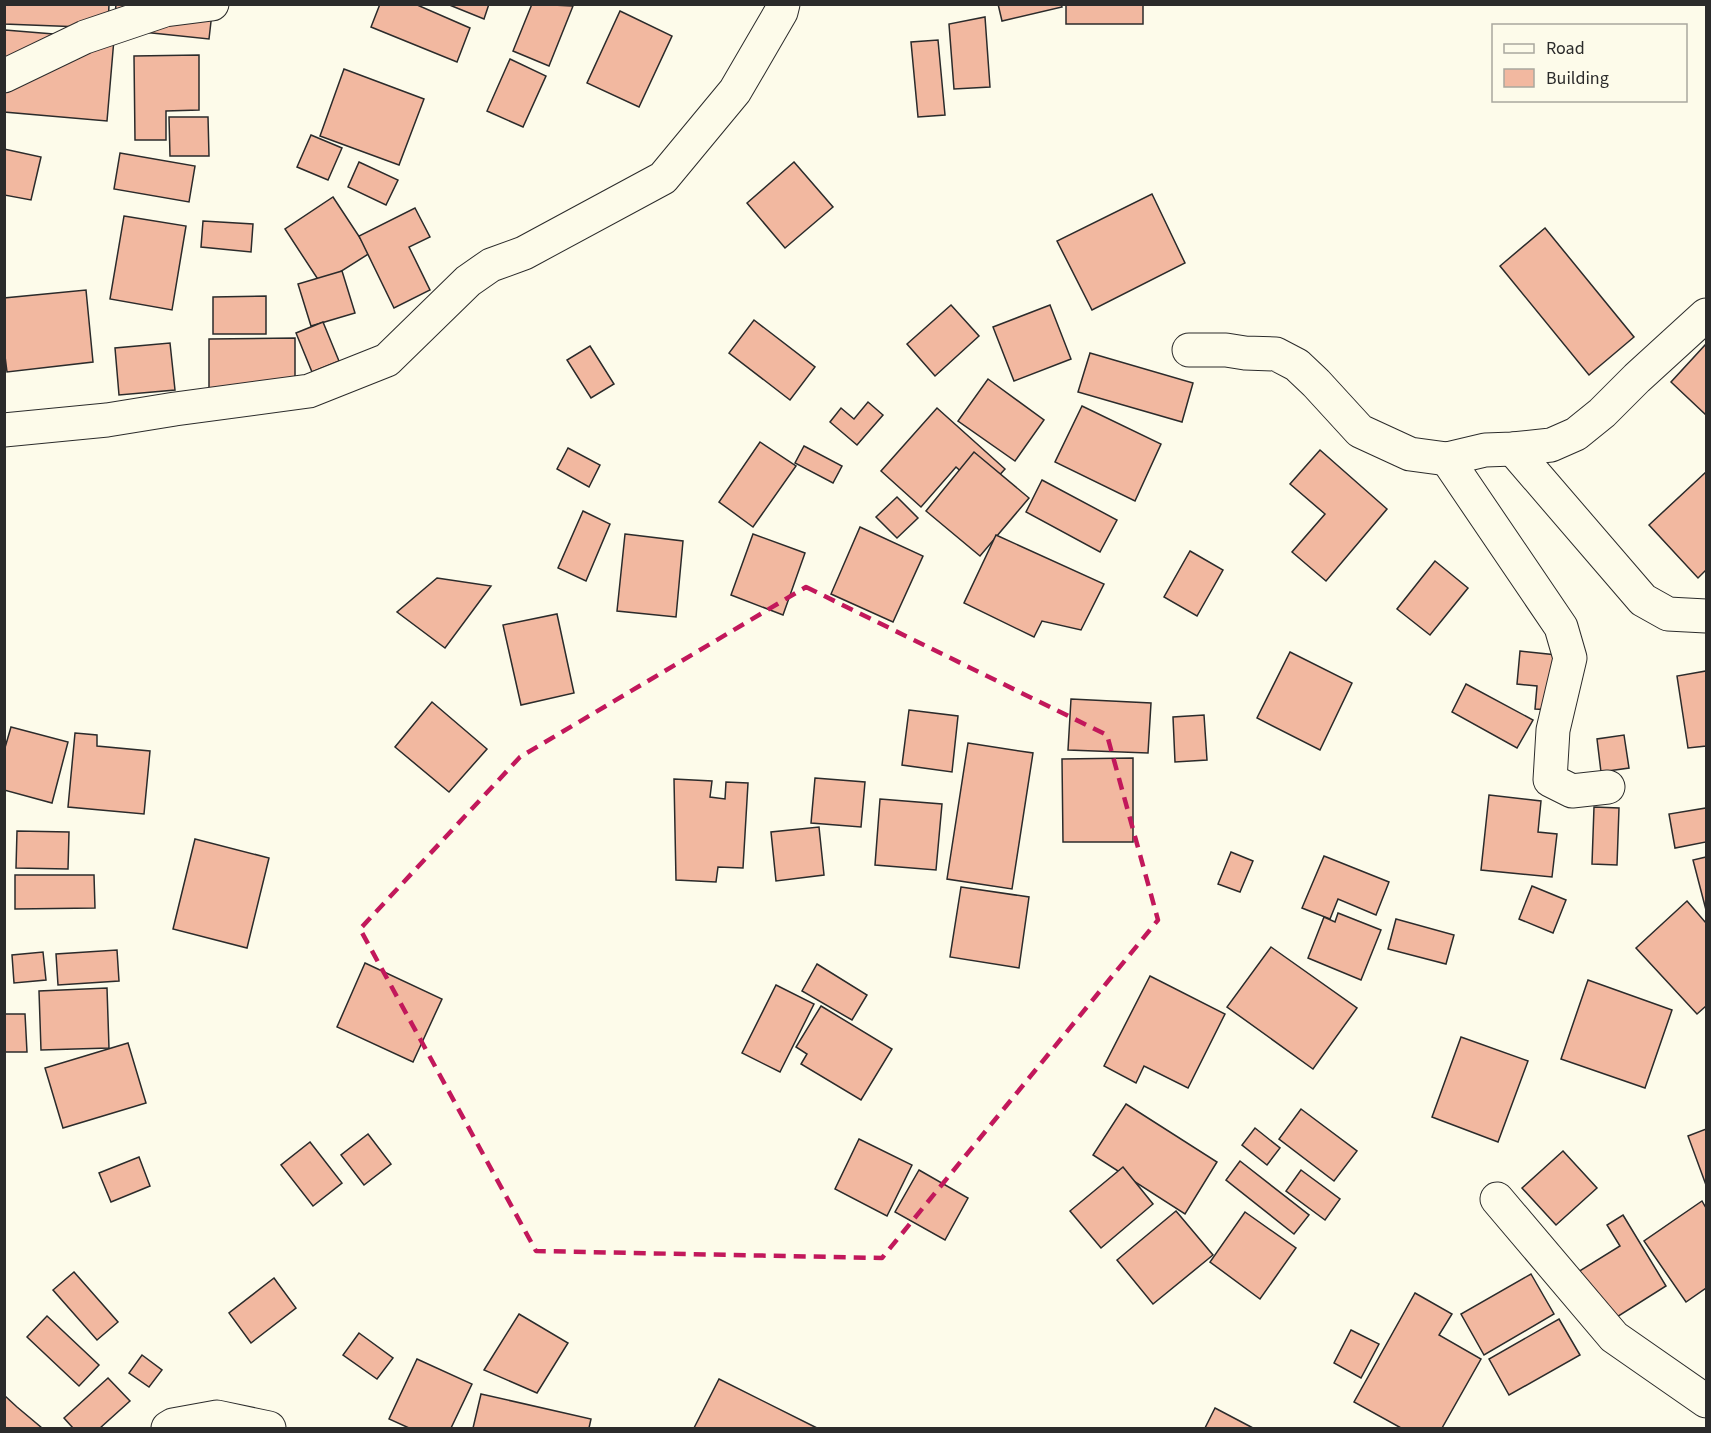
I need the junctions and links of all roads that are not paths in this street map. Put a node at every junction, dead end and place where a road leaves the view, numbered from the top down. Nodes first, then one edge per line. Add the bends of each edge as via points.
1 (212, 4) edge
2 (783, 4) edge
3 (4, 76) edge
4 (1707, 315) edge
5 (1189, 350) dead end
6 (4, 430) edge
7 (1514, 449) junction
8 (1447, 459) junction
9 (1707, 616) edge
10 (1608, 787) dead end
11 (1497, 1199) dead end
12 (1707, 1401) edge
13 (168, 1428) edge
14 (269, 1428) edge

1 - 3 street via 165,10 85,37
2 - 6 street via 735,91 663,178 524,253 490,265 468,281 387,360 309,391 107,420
4 - 7 street via 1576,434 1551,445
5 - 8 street via 1276,354 1297,365 1316,382 1360,430 1410,454
7 - 8 street via 1485,450
7 - 9 street via 1643,600 1668,614
8 - 10 street via 1561,627 1570,658 1553,730 1550,780 1572,791
11 - 12 street via 1614,1337
13 - 14 street via 217,1418

